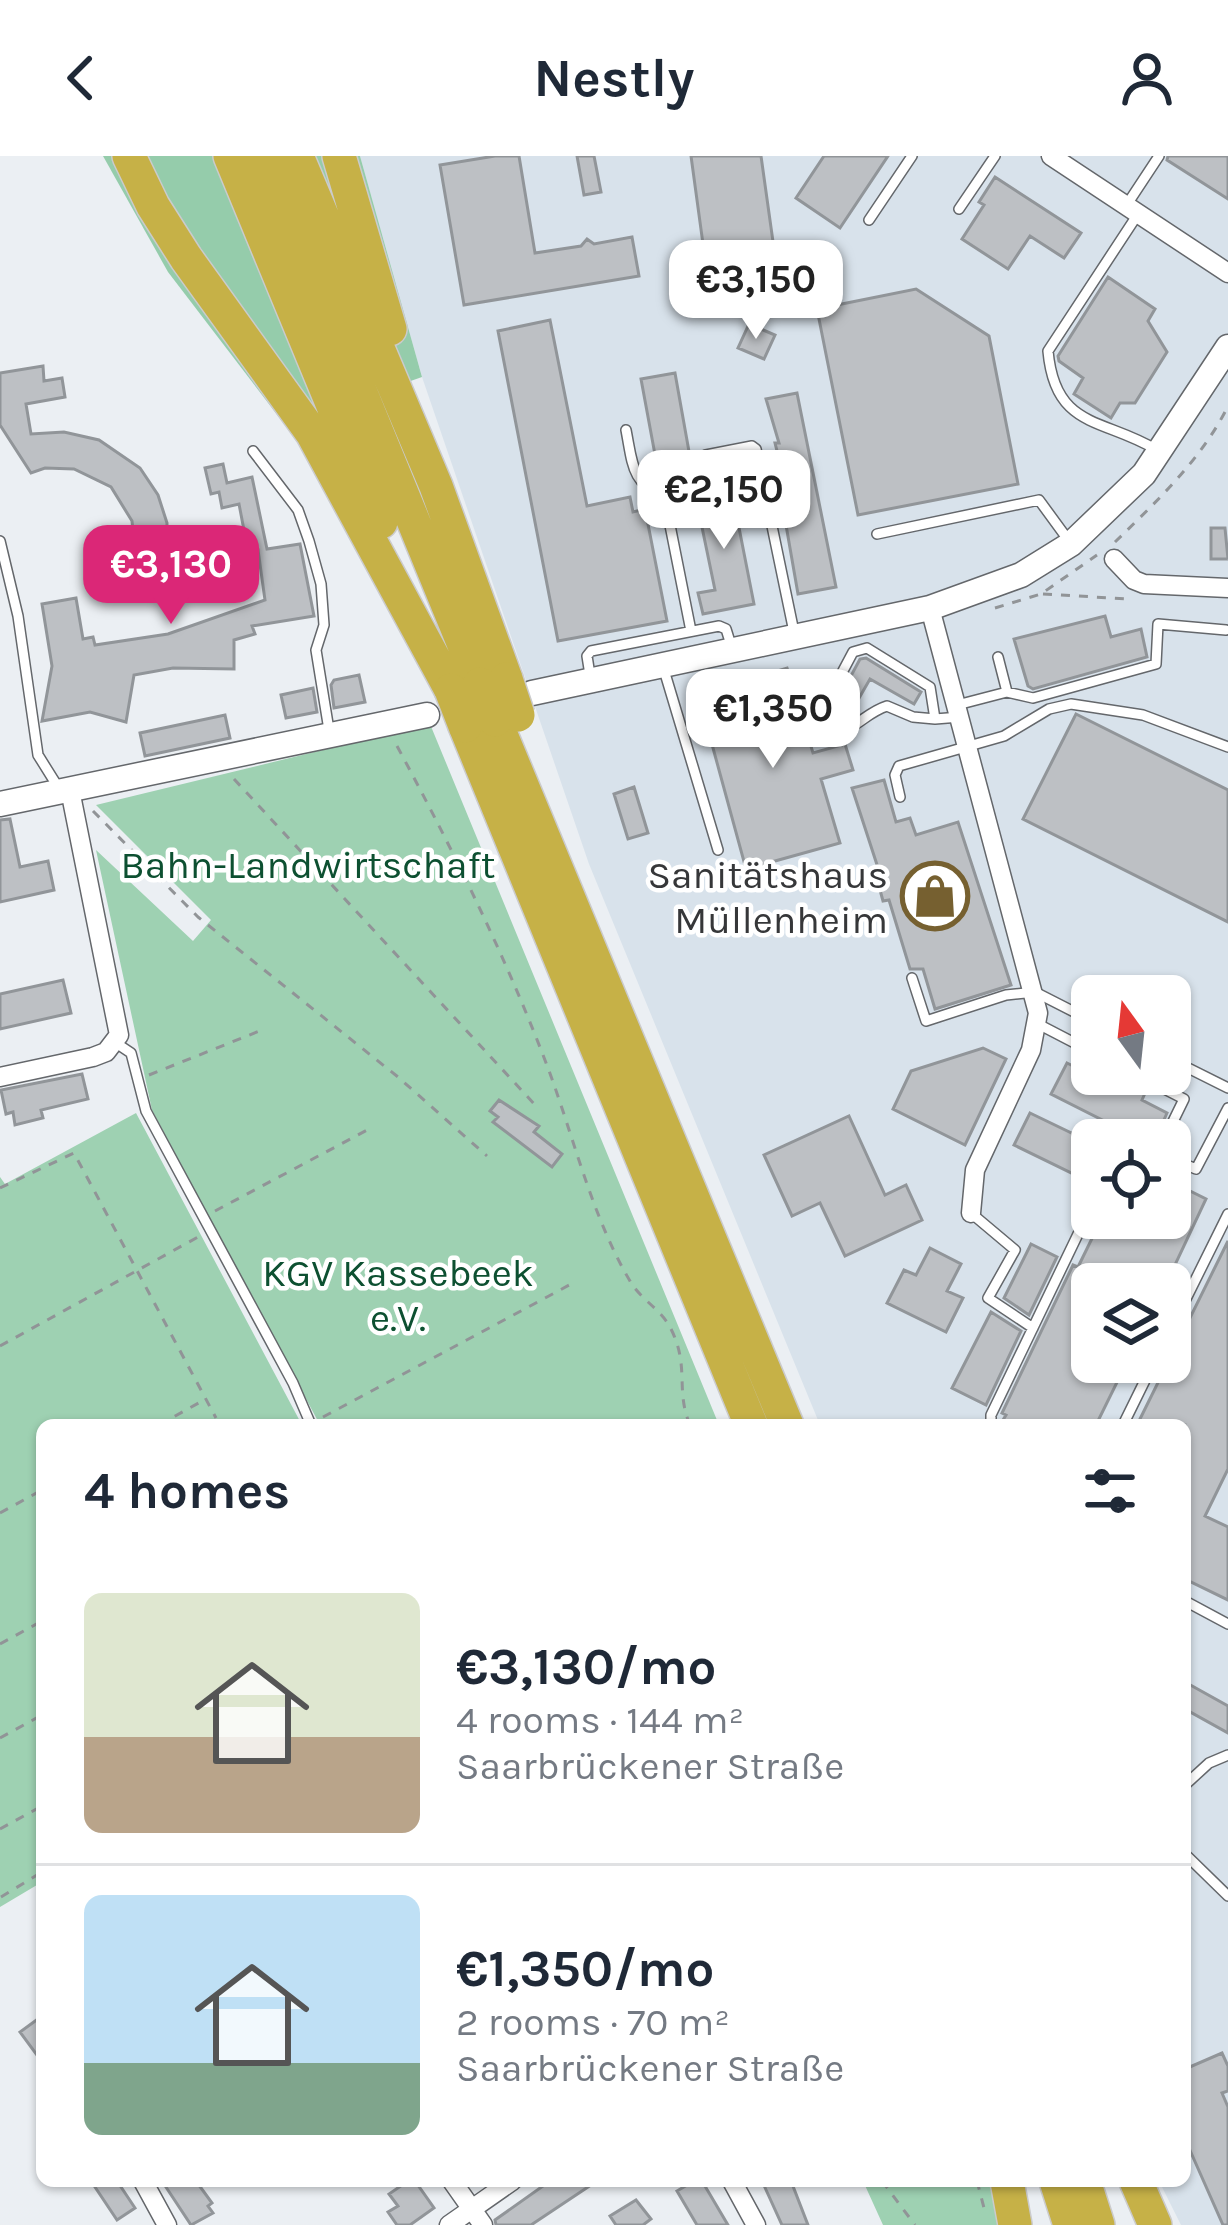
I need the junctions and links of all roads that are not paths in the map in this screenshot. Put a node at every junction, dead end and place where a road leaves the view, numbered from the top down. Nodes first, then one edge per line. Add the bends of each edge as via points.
1 (129, 156) edge
2 (230, 156) edge
3 (264, 156) edge
4 (297, 156) edge
5 (339, 156) edge
6 (912, 156) edge
7 (995, 156) edge
8 (1051, 156) edge
9 (1159, 156) edge
10 (959, 209) dead end
11 (1132, 210) junction
12 (869, 220) dead end
13 (1228, 273) edge
14 (1228, 347) edge
15 (626, 430) dead end
16 (253, 451) dead end
17 (1159, 452) junction
18 (436, 486) junction
19 (665, 500) junction
20 (877, 534) dead end
21 (0, 541) edge
22 (1071, 544) junction
23 (1114, 559) dead end
24 (1228, 588) edge
25 (930, 608) junction
26 (1226, 630) edge
27 (691, 631) junction
28 (795, 637) junction
29 (732, 650) junction
30 (998, 656) dead end
31 (662, 665) junction
32 (592, 680) junction
33 (1007, 692) junction
34 (484, 703) junction
35 (958, 711) junction
36 (934, 719) junction
37 (329, 736) junction
38 (968, 745) junction
39 (1228, 747) edge
40 (64, 791) junction
41 (900, 797) dead end
42 (0, 804) edge
43 (718, 850) dead end
44 (912, 978) dead end
45 (1035, 992) junction
46 (1071, 1010) edge
47 (926, 1021) junction
48 (1038, 1024) junction
49 (931, 1038) dead end
50 (1071, 1041) edge
51 (116, 1043) junction
52 (1191, 1070) edge
53 (0, 1077) edge
54 (1228, 1088) edge
55 (1176, 1095) edge
56 (1228, 1108) edge
57 (1174, 1119) edge
58 (1191, 1167) edge
59 (971, 1213) joint
60 (1228, 1214) edge
61 (1076, 1239) edge
62 (1191, 1288) edge
63 (1033, 1328) junction
64 (1144, 1383) edge
65 (747, 1414) edge
66 (308, 1419) edge
67 (785, 1419) edge
68 (991, 1419) edge
69 (1126, 1419) edge
70 (1191, 1604) edge
71 (1228, 1624) edge
72 (1228, 1755) edge
73 (1191, 1780) edge
74 (1191, 1860) edge
75 (1228, 1896) edge
76 (146, 2187) edge
77 (456, 2187) edge
78 (506, 2187) edge
79 (735, 2187) edge
80 (1008, 2187) edge
81 (1058, 2187) edge
82 (1086, 2187) edge
83 (1139, 2187) edge
84 (477, 2217) edge
85 (167, 2225) edge
86 (449, 2225) edge
87 (756, 2225) edge
88 (1015, 2225) edge
89 (1070, 2225) edge
90 (1098, 2225) edge
91 (1155, 2225) edge

1 - 34 highway via 206,288 312,433
2 - 34 highway
3 - 34 highway
4 - 18 highway
5 - 18 highway
6 - 12 lane
7 - 10 lane
8 - 11 street
9 - 11 lane
11 - 13 street
11 - 17 lane via 1048,351 1050,371 1072,411
14 - 17 street
15 - 19 lane via 635,476
16 - 37 lane via 298,510 321,584 324,625 316,650
17 - 22 street
18 - 34 highway
19 - 27 lane
19 - 28 lane via 698,493 706,455 756,449
20 - 22 lane via 1039,500
21 - 40 lane via 38,755
22 - 25 street via 1004,583
23 - 24 street via 1144,584
25 - 28 street
25 - 35 street
26 - 33 lane via 1158,624 1156,664 1033,698
27 - 29 lane via 726,628
27 - 32 lane via 591,651
28 - 29 street
29 - 31 street
30 - 33 lane
31 - 32 street
31 - 43 lane
32 - 34 street
33 - 35 lane
34 - 37 street
34 - 65 highway
34 - 67 highway
35 - 36 lane
35 - 38 street
36 - 36 lane via 930,687 867,648 854,652 819,716 834,733 856,729 887,706
37 - 40 street
38 - 39 lane via 1071,704 1143,715
38 - 41 lane via 899,766
38 - 45 street
40 - 42 street
40 - 51 street via 119,1022
44 - 47 lane
45 - 46 lane
45 - 47 lane
45 - 48 street
47 - 49 lane
48 - 50 lane
48 - 59 street via 975,1171
51 - 53 street via 93,1057
51 - 66 lane via 131,1053 146,1111
52 - 54 lane
55 - 57 lane via 1184,1099
56 - 58 lane
59 - 63 lane via 1015,1250 988,1298
60 - 62 lane
61 - 63 lane
63 - 68 lane
64 - 69 lane
70 - 71 lane
72 - 73 lane
74 - 75 lane
76 - 85 street
77 - 84 street
78 - 84 street
79 - 87 street
80 - 88 highway
81 - 89 highway
82 - 90 highway
83 - 91 highway
84 - 86 street

